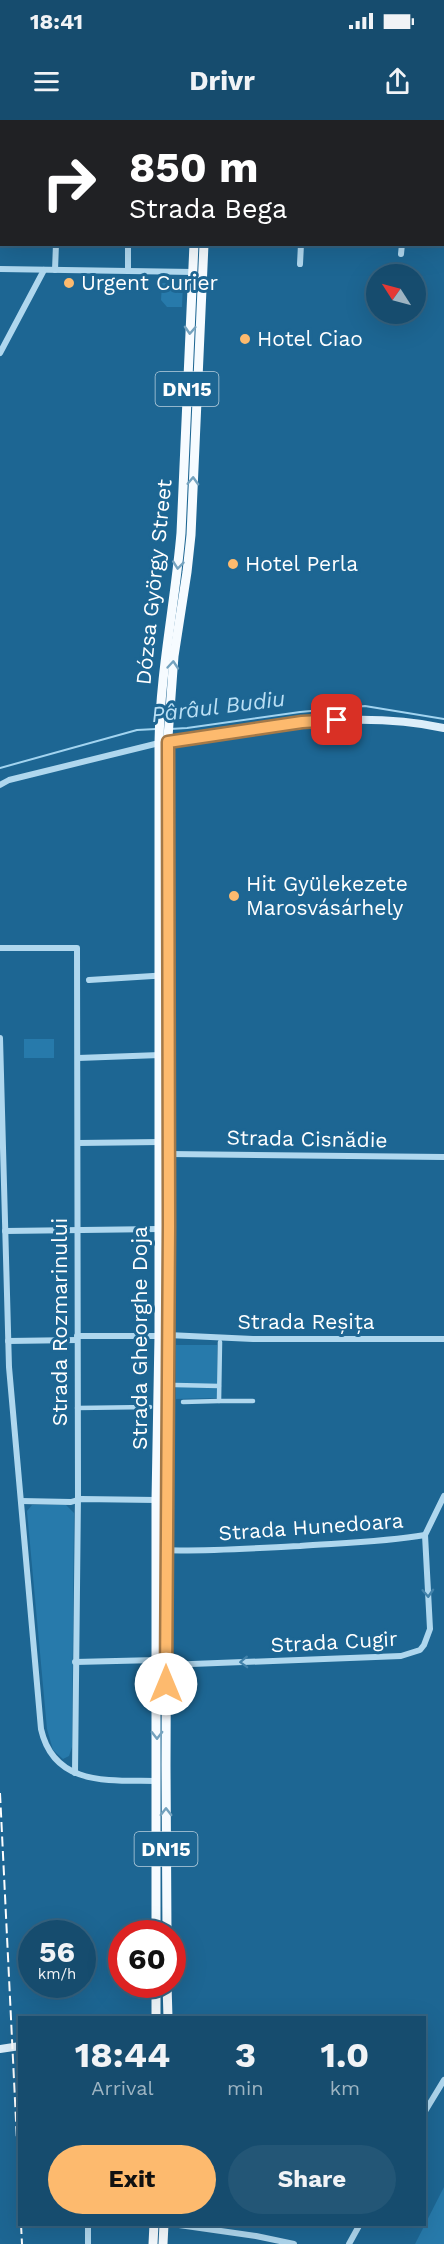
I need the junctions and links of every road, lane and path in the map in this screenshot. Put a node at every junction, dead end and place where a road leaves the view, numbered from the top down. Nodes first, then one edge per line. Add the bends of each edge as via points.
1 (56, 246) edge
2 (128, 246) edge
3 (194, 246) edge
4 (204, 246) edge
5 (300, 246) edge
6 (402, 246) edge
7 (401, 254) dead end
8 (300, 264) dead end
9 (0, 269) edge
10 (44, 270) junction
11 (56, 270) junction
12 (128, 271) junction
13 (193, 272) junction
14 (0, 353) edge
15 (164, 723) junction
16 (444, 728) edge
17 (163, 740) junction
18 (0, 785) edge
19 (0, 948) edge
20 (164, 975) junction
21 (89, 980) dead end
22 (0, 1038) edge
23 (160, 1055) junction
24 (78, 1058) junction
25 (160, 1142) junction
26 (78, 1143) junction
27 (169, 1154) junction
28 (444, 1157) edge
29 (159, 1229) junction
30 (77, 1230) junction
31 (4, 1231) junction
32 (164, 1336) junction
33 (77, 1338) junction
34 (444, 1339) edge
35 (8, 1341) junction
36 (220, 1342) dead end
37 (175, 1385) dead end
38 (219, 1386) junction
39 (219, 1401) junction
40 (253, 1401) dead end
41 (183, 1402) dead end
42 (150, 1407) dead end
43 (77, 1408) junction
44 (444, 1496) edge
45 (78, 1500) junction
46 (156, 1500) junction
47 (21, 1501) junction
48 (425, 1534) junction
49 (161, 1551) junction
50 (157, 1660) junction
51 (75, 1662) junction
52 (166, 1665) junction
53 (75, 1773) junction
54 (156, 1781) junction
55 (156, 1920) edge
56 (167, 1920) edge
57 (156, 1998) edge
58 (167, 1998) edge
59 (156, 2016) edge
60 (168, 2016) edge
61 (16, 2046) edge
62 (0, 2049) edge
63 (444, 2080) edge
64 (426, 2110) edge
65 (88, 2226) edge
66 (154, 2226) edge
67 (164, 2226) edge
68 (186, 2226) edge
69 (359, 2226) edge
70 (88, 2244) edge
71 (153, 2244) edge
72 (164, 2244) edge
73 (294, 2244) edge
74 (349, 2244) edge

1 - 11 street
2 - 12 street
3 - 13 main road, Dózsa György Street / DN15
15 -> 4 main road, Dózsa György Street / DN15 via 188,572
5 - 8 street
6 - 7 street
9 - 10 street
10 - 11 street
10 - 14 street
11 - 12 street
12 - 13 street
13 -> 15 main road, Dózsa György Street / DN15 via 181,533 164,654
15 - 17 main road, Dózsa György Street / DN15
16 - 17 main road via 360,718
17 - 18 street
17 - 20 main road, Strada Gheorghe Doja / DN15
19 - 24 street, Strada Rozmarinului via 77,948
20 - 21 street
20 - 23 main road, Strada Gheorghe Doja / DN15
20 - 27 main road, Strada Gheorghe Doja / DN15
22 - 31 street
23 - 24 street
23 - 25 main road, Strada Gheorghe Doja / DN15
24 - 26 street, Strada Rozmarinului
25 - 26 street
25 - 29 main road, Strada Gheorghe Doja / DN15
26 - 30 street, Strada Rozmarinului
27 - 28 street, Strada Cisnădie
27 - 32 main road, Strada Gheorghe Doja / DN15
29 - 30 street
29 - 32 main road, Strada Gheorghe Doja / DN15
30 - 31 street
30 - 33 street, Strada Rozmarinului
31 - 35 street
32 - 33 street, Strada Reșița
32 - 34 street, Strada Reșița
32 - 46 main road, Strada Gheorghe Doja / DN15
32 - 49 main road, Strada Gheorghe Doja / DN15
33 - 35 street, Strada Reșița
33 - 43 street, Strada Rozmarinului
35 - 47 street
36 - 38 street
37 - 38 street
38 - 39 street
39 - 40 street
39 - 41 street
42 - 43 street
43 - 45 street, Strada Rozmarinului
44 - 48 street, Strada Hunedoara
45 - 46 street
45 - 47 street
45 - 51 street, Strada Rozmarinului
46 - 49 main road, Strada Gheorghe Doja / DN15
47 - 53 street via 41,1729 48,1751
48 - 49 street, Strada Hunedoara via 398,1540
48 -> 52 street, Strada Cugir via 430,1629 420,1650 401,1656
49 - 50 main road, Strada Gheorghe Doja / DN15
49 - 52 main road, Strada Gheorghe Doja / DN15
50 - 51 street
50 -> 54 main road, Strada Gheorghe Doja / DN15
51 - 53 street, Strada Rozmarinului
56 -> 52 main road, Strada Gheorghe Doja / DN15
53 - 54 street via 100,1779
54 - 55 main road, Strada Gheorghe Doja / DN15
57 - 59 main road
58 - 60 main road
61 - 62 main road
63 - 64 street
65 - 70 street
66 - 71 main road
67 - 72 main road
68 - 73 street
69 - 74 street

